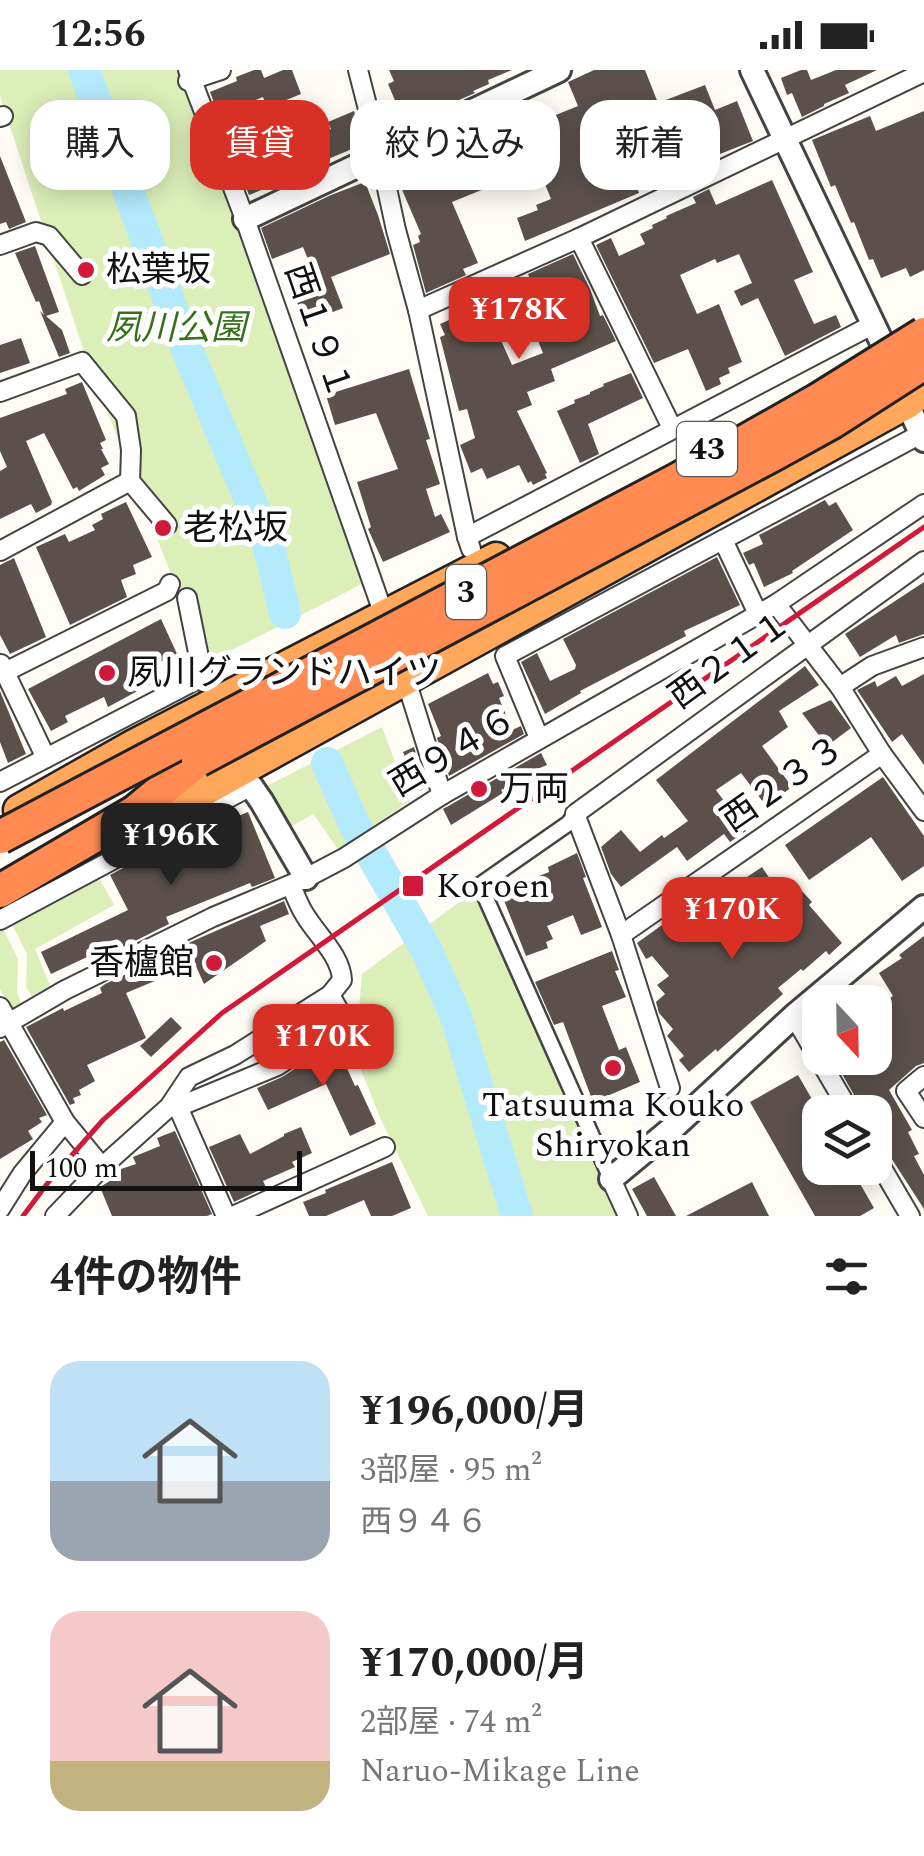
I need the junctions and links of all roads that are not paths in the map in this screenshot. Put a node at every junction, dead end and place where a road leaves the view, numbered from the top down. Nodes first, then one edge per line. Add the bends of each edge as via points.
1 (221, 70) edge
2 (358, 70) edge
3 (559, 70) edge
4 (752, 70) edge
5 (924, 72) edge
6 (189, 78) edge
7 (366, 100) edge
8 (497, 100) edge
9 (785, 136) junction
10 (350, 170) edge
11 (387, 190) edge
12 (243, 222) junction
13 (580, 238) junction
14 (0, 245) edge
15 (82, 275) dead end
16 (418, 310) junction
17 (924, 325) edge
18 (924, 334) edge
19 (880, 338) junction
20 (924, 363) edge
21 (918, 391) edge
22 (0, 392) edge
23 (672, 428) junction
24 (923, 437) edge
25 (130, 481) junction
26 (688, 501) junction
27 (924, 504) edge
28 (167, 525) dead end
29 (723, 540) junction
30 (0, 551) edge
31 (924, 561) edge
32 (170, 584) dead end
33 (186, 598) dead end
34 (776, 604) junction
35 (758, 614) junction
36 (384, 615) junction
37 (808, 643) junction
38 (924, 647) edge
39 (2, 667) edge
40 (840, 687) junction
41 (412, 696) junction
42 (539, 738) junction
43 (188, 752) junction
44 (882, 754) junction
45 (46, 758) junction
46 (0, 782) edge
47 (249, 784) joint
48 (442, 795) junction
49 (924, 812) edge
50 (572, 818) junction
51 (0, 820) edge
52 (0, 837) edge
53 (0, 865) edge
54 (299, 881) junction
55 (0, 891) edge
56 (0, 904) edge
57 (924, 907) edge
58 (0, 920) edge
59 (621, 935) junction
60 (330, 994) junction
61 (794, 1016) junction
62 (3, 1019) edge
63 (924, 1076) edge
64 (670, 1088) dead end
65 (840, 1095) edge
66 (173, 1107) junction
67 (924, 1118) edge
68 (64, 1122) junction
69 (384, 1148) dead end
70 (102, 1166) junction
71 (611, 1178) junction
72 (892, 1185) edge
73 (0, 1209) edge
74 (55, 1216) edge
75 (229, 1216) edge
76 (628, 1216) edge
77 (910, 1216) edge

1 - 6 street
2 - 7 street
3 - 8 street
4 - 9 street
5 - 9 street
6 - 12 street, 西１９１
9 - 13 street
9 - 19 street
10 - 12 street
11 - 16 street
12 - 36 street, 西１９１
13 - 16 street
13 - 23 street
14 - 15 street via 36,232 48,236
16 - 23 street via 469,543
17 - 19 highway, 43
18 - 43 highway, 3, bridge via 818,400
19 - 23 street
19 - 36 highway, 43 via 674,467
20 - 26 highway, 3, bridge
21 - 24 street
21 - 26 highway, bridge via 780,467
21 - 41 highway, 43
22 - 25 street via 82,362 126,416
24 - 29 street
25 - 28 street
25 - 30 street
26 - 43 highway, 3, bridge
27 - 34 street, 西９４６
29 - 35 street
29 - 42 street via 505,656
31 - 37 street, 西２１１
32 - 39 street
33 - 45 street via 202,680
34 - 35 street, 西９４６
34 - 37 street
35 - 42 street, 西９４６
36 - 51 highway, 43
37 - 40 street
37 - 50 street, 西２１１
38 - 40 street via 872,666
39 - 45 street
40 - 44 street
41 - 48 street
41 - 56 highway, 43
42 - 48 street, 西９４６
43 - 51 highway, bridge
43 - 52 highway, 3, bridge
43 - 53 highway, 3
43 - 55 highway via 135,812
44 - 49 street
44 - 59 street, 西２３３
45 - 46 street
47 - 54 street
47 - 58 street
48 - 54 street, 西９４６
50 - 59 street
50 - 71 street, 西２１１ via 480,885
54 - 60 street via 303,912 342,971
54 - 62 street, 西９４６
57 - 61 street
59 - 64 street
60 - 66 street via 189,1078
60 - 66 street via 345,1022 277,1066
61 - 65 street
61 - 71 street
62 - 68 street
63 - 67 street via 906,1091
66 - 70 street
66 - 75 street
68 - 70 street
68 - 73 street
69 - 75 street
70 - 74 street
71 - 76 street
72 - 77 street

